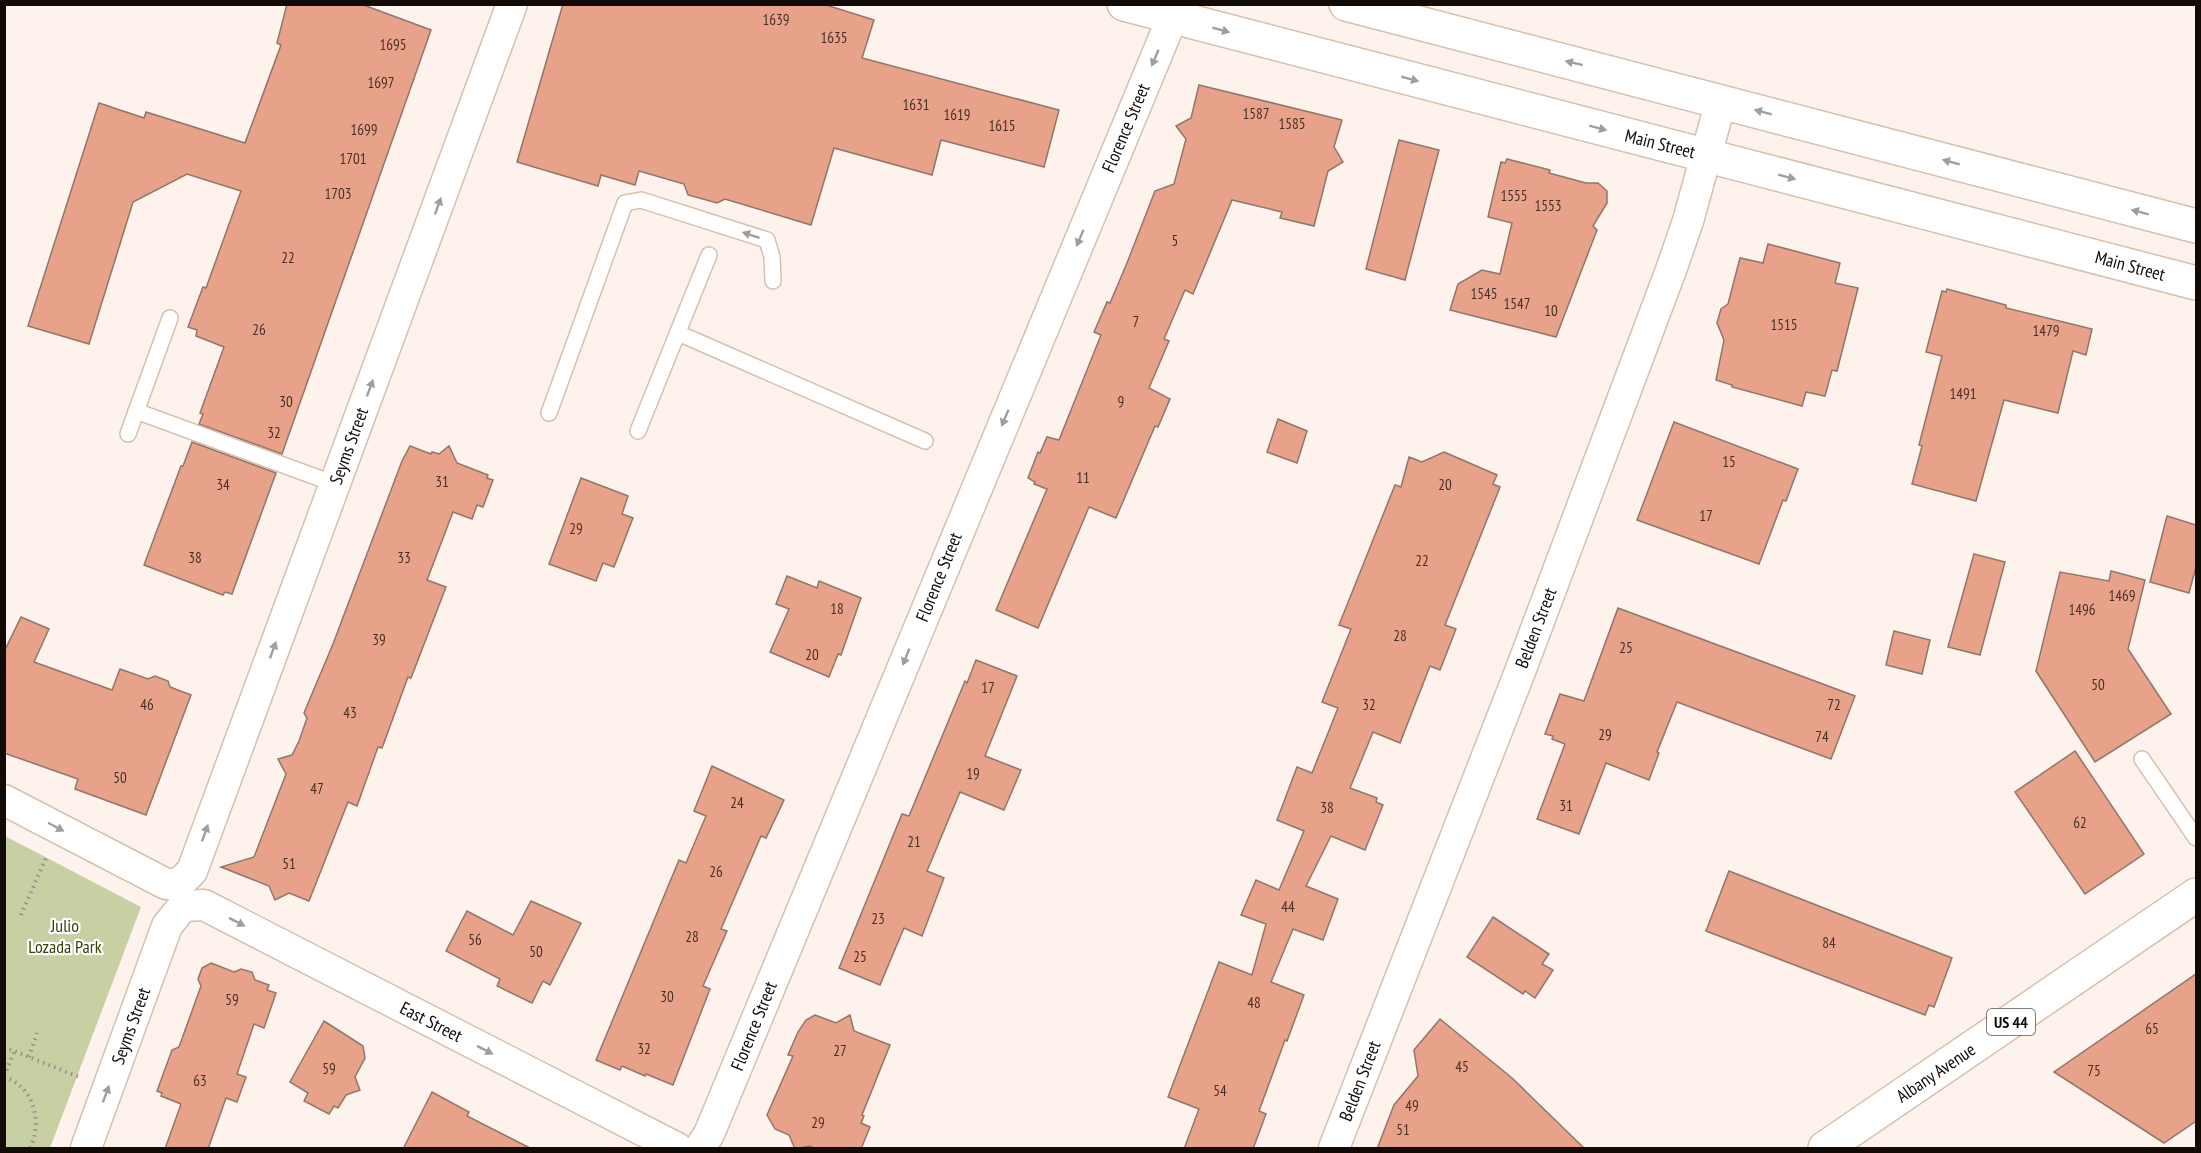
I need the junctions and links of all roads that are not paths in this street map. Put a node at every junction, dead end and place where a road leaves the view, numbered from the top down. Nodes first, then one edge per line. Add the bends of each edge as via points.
1 (512, 4) edge
2 (1124, 4) edge
3 (1346, 4) edge
4 (1175, 11) edge
5 (1721, 101) junction
6 (1706, 156) junction
7 (2196, 226) edge
8 (709, 255) dead end
9 (773, 281) dead end
10 (2196, 283) edge
11 (170, 318) dead end
12 (678, 333) junction
13 (136, 411) junction
14 (549, 412) dead end
15 (638, 431) dead end
16 (128, 434) dead end
17 (925, 441) dead end
18 (335, 484) junction
19 (2142, 759) dead end
20 (4, 800) edge
21 (2196, 838) edge
22 (181, 895) junction
23 (2196, 895) edge
24 (86, 1149) edge
25 (677, 1149) edge
26 (700, 1149) edge
27 (1334, 1149) edge
28 (1825, 1149) edge

18 -> 1 street, Seyms Street
2 - 4 main road, Main Street
5 -> 3 main road
4 -> 6 main road, Main Street
4 -> 26 street, Florence Street
5 - 6 street, Belden Street
7 -> 5 main road
6 -> 10 main road, Main Street
6 - 27 street, Belden Street via 1655,314
8 - 12 lane
9 -> 14 lane via 767,240 641,200 625,203
11 - 13 lane
12 - 15 lane
12 - 17 lane
13 - 16 lane
13 - 18 lane
22 -> 18 street, Seyms Street
19 - 21 lane
20 -> 22 street, East Street
24 -> 22 street, Seyms Street
22 -> 25 street, East Street
23 - 28 main road, Albany Avenue / US 44

